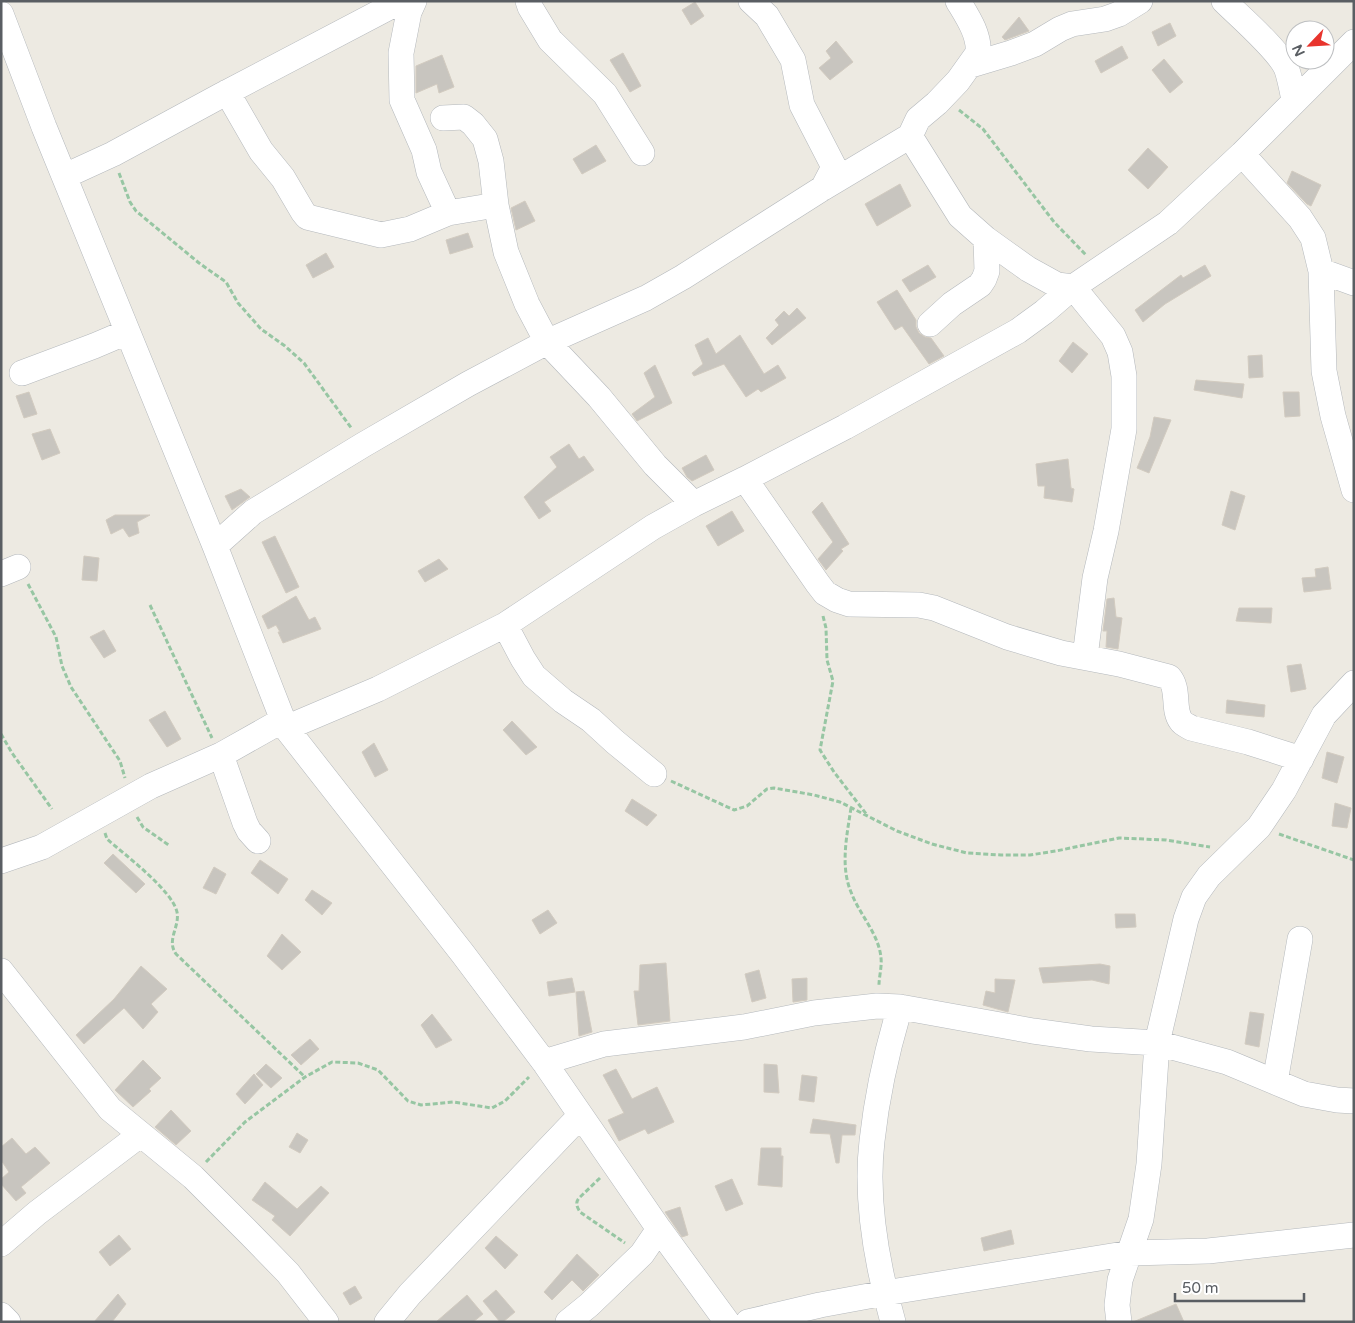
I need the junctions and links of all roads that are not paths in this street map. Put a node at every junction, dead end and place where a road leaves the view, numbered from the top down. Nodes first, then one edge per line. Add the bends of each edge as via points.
1 (401, 1) edge
2 (414, 1) edge
3 (528, 1) edge
4 (751, 1) edge
5 (958, 1) edge
6 (1140, 1) edge
7 (1224, 1) edge
8 (1, 14) edge
9 (1354, 42) edge
10 (971, 64) junction
11 (227, 92) junction
12 (1294, 100) junction
13 (443, 118) dead end
14 (910, 136) junction
15 (642, 153) dead end
16 (1242, 154) junction
17 (65, 176) junction
18 (823, 188) junction
19 (496, 205) junction
20 (448, 213) junction
21 (986, 239) junction
22 (1321, 272) junction
23 (1354, 283) edge
24 (1073, 287) junction
25 (930, 324) dead end
26 (127, 332) junction
27 (547, 342) junction
28 (22, 373) dead end
29 (746, 480) junction
30 (1354, 490) edge
31 (694, 504) junction
32 (215, 546) junction
33 (505, 625) junction
34 (1085, 657) junction
35 (1354, 683) edge
36 (285, 724) junction
37 (220, 756) junction
38 (1301, 759) junction
39 (654, 774) road end
40 (258, 841) dead end
41 (1, 861) edge
42 (1300, 939) dead end
43 (1, 971) edge
44 (888, 1006) junction
45 (1158, 1044) junction
46 (544, 1062) junction
47 (1275, 1082) junction
48 (1354, 1101) edge
49 (580, 1116) junction
50 (140, 1135) junction
51 (659, 1229) junction
52 (1354, 1235) edge
53 (1, 1244) edge
54 (1130, 1253) junction
55 (885, 1293) junction
56 (1, 1315) edge
57 (8, 1322) edge
58 (326, 1322) edge
59 (386, 1322) edge
60 (568, 1322) edge
61 (727, 1322) edge
62 (748, 1322) edge
63 (893, 1322) edge
64 (1119, 1322) edge

1 - 11 street
2 - 20 street via 401,53 402,100 424,150 428,172
3 - 15 street via 550,40 605,94
4 - 18 street via 767,16 793,60 802,105 834,168
5 - 10 street via 969,18 979,47
6 - 10 street via 1119,14 1060,28 1011,54
7 - 12 street via 1282,61
8 - 17 street
9 - 12 street
10 - 14 street via 943,97 918,119
11 - 17 street via 113,154
11 - 20 street via 261,151 284,178 307,217 382,235 410,229
12 - 16 street
13 - 19 street via 464,117 485,139
14 - 18 street
14 - 21 street via 960,216
16 - 22 street via 1300,218 1313,238
16 - 24 street via 1168,223
17 - 26 street
18 - 27 street via 653,294
19 - 20 street
19 - 27 street via 506,252
21 - 24 street via 1048,282
21 - 25 street via 987,271 984,279
22 - 23 street
22 - 30 street via 1324,371
24 - 29 street via 1018,331
24 - 34 street via 1113,336 1120,352 1124,376 1124,429 1095,578
26 - 28 street
26 - 32 street
27 - 31 street
27 - 32 street via 468,384 253,512
29 - 31 street
29 - 34 street via 818,584 837,600 849,604 934,608 1007,637
31 - 33 street via 653,527
32 - 36 street
33 - 36 street via 378,690
33 - 39 street via 534,676
34 - 38 street via 1169,677 1174,684 1180,721 1191,728
35 - 38 street via 1324,714
36 - 37 street
36 - 46 street
37 - 40 street via 249,831
37 - 41 street via 151,786 42,847
38 - 45 street via 1259,827 1209,876 1194,897 1186,919
42 - 47 street
43 - 50 street via 91,1087
44 - 45 street via 1033,1032
44 - 46 street via 814,1012 744,1027 604,1044
44 - 55 street via 890,1041 872,1142 871,1196
45 - 47 street via 1227,1062
45 - 54 street via 1149,1164 1141,1218
46 - 49 street
47 - 48 street via 1304,1094
49 - 51 street
49 - 59 street
50 - 53 street via 58,1196
50 - 58 street via 193,1177 288,1273
51 - 60 street via 642,1254
51 - 61 street
52 - 54 street via 1208,1251
54 - 55 street
54 - 64 street via 1120,1280
55 - 62 street
55 - 63 street
56 - 57 street

